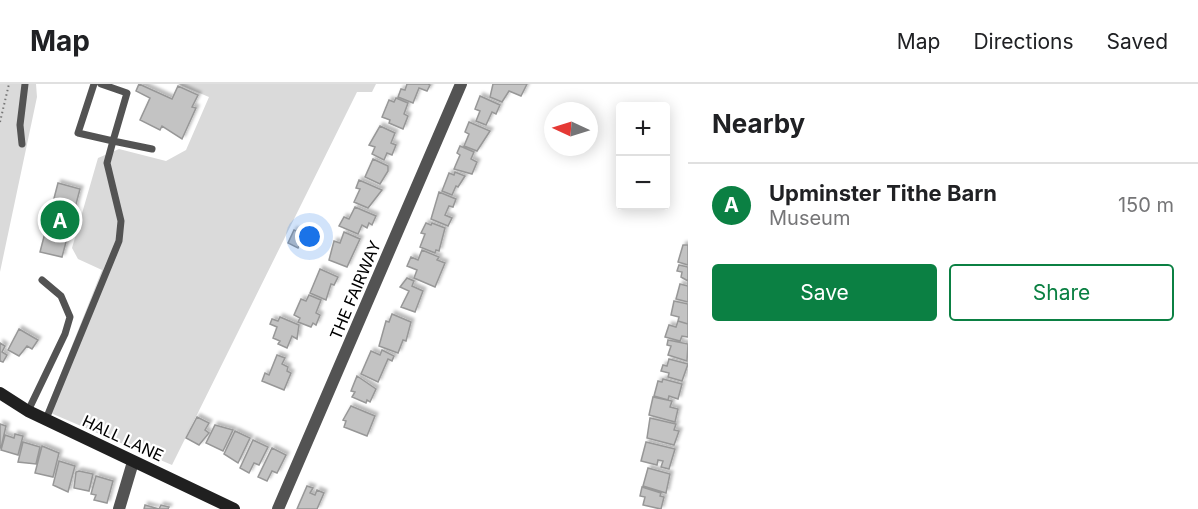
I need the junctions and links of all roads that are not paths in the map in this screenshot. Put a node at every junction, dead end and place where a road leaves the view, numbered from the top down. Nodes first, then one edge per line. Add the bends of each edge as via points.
1 (25, 84) edge
2 (94, 84) edge
3 (101, 84) edge
4 (460, 84) edge
5 (112, 141) junction
6 (22, 144) dead end
7 (152, 149) dead end
8 (42, 280) dead end
9 (0, 393) edge
10 (28, 411) junction
11 (46, 419) junction
12 (133, 462) junction
13 (119, 509) edge
14 (234, 509) edge
15 (278, 509) edge

1 - 6 lane
2 - 5 lane via 78,133
3 - 5 lane via 127,93
4 - 15 street, THE FAIRWAY
5 - 7 lane
5 - 11 lane via 108,163 121,221 119,241
8 - 10 lane via 61,296 70,317
9 - 10 street, HALL LANE
10 - 11 street, HALL LANE
11 - 12 street, HALL LANE
12 - 13 street
12 - 14 street, HALL LANE

